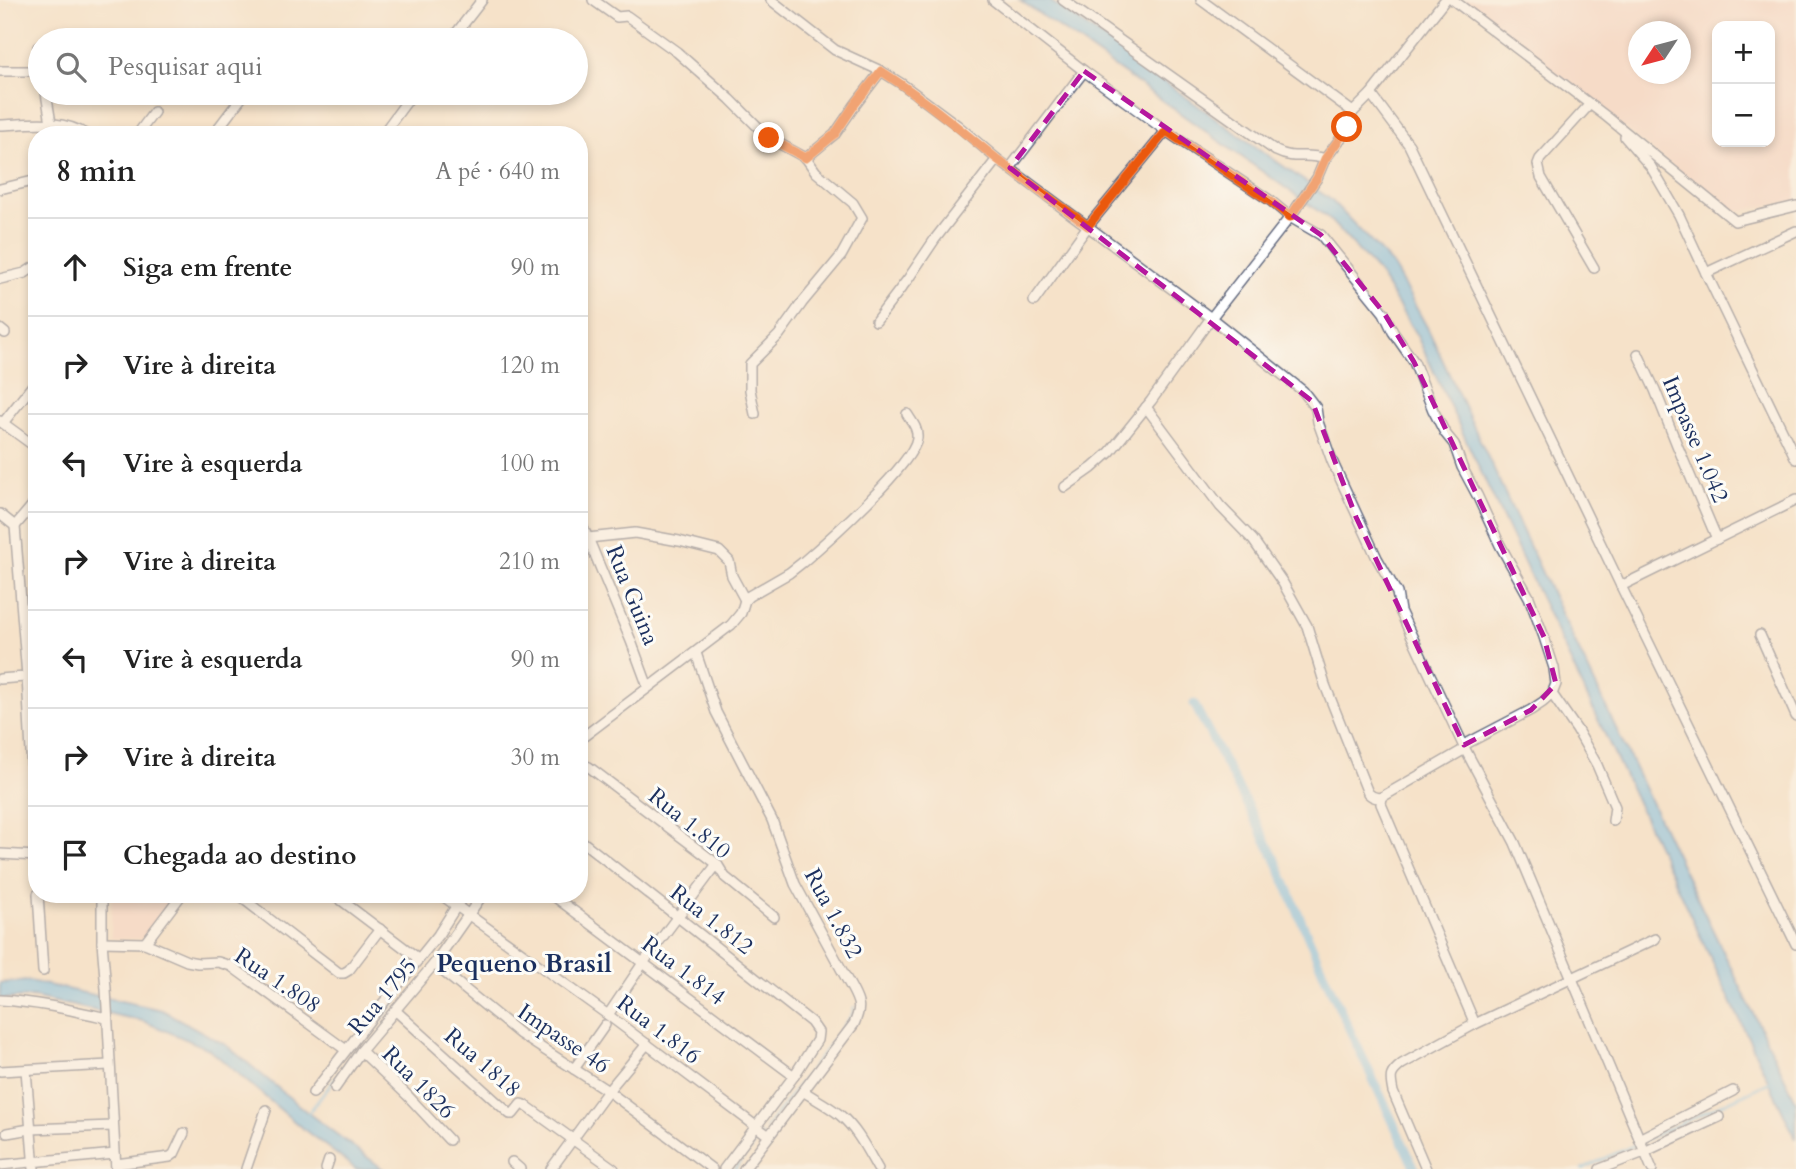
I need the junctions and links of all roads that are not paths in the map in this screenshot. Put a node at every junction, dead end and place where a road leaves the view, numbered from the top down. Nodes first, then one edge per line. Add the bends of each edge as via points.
1 (482, 0) edge
2 (593, 0) edge
3 (771, 0) edge
4 (993, 0) edge
5 (1063, 0) edge
6 (1201, 0) edge
7 (1445, 0) edge
8 (1452, 0) edge
9 (460, 28) edge
10 (0, 71) edge
11 (28, 71) edge
12 (881, 71) junction
13 (1084, 71) junction
14 (1371, 94) junction
15 (1590, 104) junction
16 (48, 105) edge
17 (236, 105) edge
18 (404, 105) edge
19 (154, 112) dead end
20 (1353, 112) junction
21 (1607, 117) junction
22 (51, 123) junction
23 (0, 125) edge
24 (64, 126) edge
25 (144, 126) edge
26 (220, 126) edge
27 (389, 126) edge
28 (1166, 131) junction
29 (806, 158) junction
30 (997, 159) junction
31 (1325, 159) junction
32 (1010, 168) junction
33 (28, 182) edge
34 (0, 189) edge
35 (1796, 206) edge
36 (1290, 217) junction
37 (1088, 226) junction
38 (1796, 231) edge
39 (1594, 268) dead end
40 (28, 271) edge
41 (1706, 273) junction
42 (0, 279) edge
43 (1034, 301) dead end
44 (1211, 318) junction
45 (876, 321) dead end
46 (1638, 354) dead end
47 (28, 391) edge
48 (1146, 407) junction
49 (755, 414) dead end
50 (907, 414) dead end
51 (2, 422) edge
52 (28, 441) edge
53 (1796, 459) edge
54 (1065, 487) dead end
55 (1796, 500) edge
56 (28, 511) edge
57 (0, 514) edge
58 (15, 526) junction
59 (588, 538) joint
60 (1717, 539) junction
61 (1621, 586) junction
62 (745, 600) junction
63 (1760, 635) dead end
64 (28, 641) edge
65 (696, 653) junction
66 (28, 676) edge
67 (0, 679) edge
68 (648, 687) junction
69 (1552, 694) junction
70 (1796, 716) edge
71 (588, 733) edge
72 (1465, 747) junction
73 (588, 766) edge
74 (1382, 797) junction
75 (1613, 821) dead end
76 (588, 846) edge
77 (0, 854) edge
78 (28, 855) edge
79 (717, 864) junction
80 (39, 903) edge
81 (102, 903) edge
82 (175, 903) edge
83 (249, 903) edge
84 (345, 903) edge
85 (452, 903) edge
86 (459, 903) edge
87 (477, 903) edge
88 (563, 903) edge
89 (457, 907) junction
90 (470, 915) junction
91 (678, 916) junction
92 (774, 917) dead end
93 (380, 929) junction
94 (1655, 939) dead end
95 (102, 942) junction
96 (1796, 942) edge
97 (145, 943) junction
98 (419, 959) junction
99 (643, 963) junction
100 (434, 964) junction
101 (43, 971) dead end
102 (1572, 979) junction
103 (0, 1000) edge
104 (396, 1011) junction
105 (107, 1017) junction
106 (606, 1020) junction
107 (1475, 1024) junction
108 (647, 1044) junction
109 (345, 1050) junction
110 (361, 1051) junction
111 (109, 1065) junction
112 (574, 1069) junction
113 (26, 1070) junction
114 (0, 1071) edge
115 (794, 1076) junction
116 (335, 1088) dead end
117 (608, 1091) junction
118 (803, 1091) junction
119 (1733, 1091) dead end
120 (313, 1093) dead end
121 (266, 1110) dead end
122 (1719, 1117) dead end
123 (113, 1126) junction
124 (756, 1126) junction
125 (30, 1129) junction
126 (7, 1133) dead end
127 (184, 1133) dead end
128 (769, 1136) junction
129 (573, 1139) junction
130 (1639, 1139) junction
131 (449, 1140) dead end
132 (1644, 1152) junction
133 (116, 1162) edge
134 (512, 1162) dead end
135 (0, 1165) edge
136 (33, 1165) edge
137 (747, 1168) edge
138 (246, 1169) edge
139 (520, 1169) edge
140 (551, 1169) edge
141 (614, 1169) edge
142 (712, 1169) edge
143 (724, 1169) edge
144 (878, 1169) edge
145 (1426, 1169) edge
146 (1600, 1169) edge
147 (1652, 1169) edge

1 - 9 street
2 - 29 street via 617,16 628,16 677,52 769,138
3 - 12 street via 835,50
4 - 13 street
5 - 31 street via 1276,151
6 - 20 street
7 - 14 street
8 - 15 street
10 - 11 street
12 - 29 street via 835,134
12 - 30 street
13 - 28 street
13 - 32 street
14 - 20 street
14 - 61 street via 1409,145
15 - 21 street
15 - 39 street via 1538,164 1541,177
16 - 22 street
17 - 26 street
18 - 27 street
19 - 25 street
20 - 31 street
21 - 35 street via 1735,221
21 - 41 street via 1651,167
22 - 23 street
22 - 24 street
28 - 36 street
28 - 37 street
29 - 49 street via 862,218 841,256 750,364
30 - 32 street
30 - 45 street
31 - 36 street
32 - 37 street
33 - 34 street
36 - 44 street
36 - 69 street via 1321,234 1384,313 1414,362 1433,410 1528,597 1554,668
37 - 43 street
37 - 44 street
38 - 41 street
40 - 42 street
41 - 53 street
44 - 48 street
44 - 72 street via 1312,401 1356,517 1397,593 1400,611
46 - 60 street, Impasse 1.042
47 - 51 street
48 - 54 street via 1110,452
48 - 74 street via 1283,583 1307,626 1368,793
50 - 62 street via 917,440 904,464 803,562
51 - 52 street
55 - 60 street
56 - 58 street
57 - 58 street
58 - 64 street
59 - 62 street via 635,533 719,551 729,561
59 - 68 street, Rua Guina
60 - 61 street
61 - 96 street
62 - 65 street via 737,618
63 - 70 street
65 - 68 street
65 - 118 street, Rua 1.832 via 716,712 772,820 795,884 858,1000 860,1011 854,1024
66 - 67 street
68 - 71 street
69 - 72 street
69 - 75 street via 1597,765 1615,807
72 - 74 street
72 - 102 street via 1515,843
73 - 79 street, Rua 1.810
74 - 107 street via 1381,804
76 - 91 street, Rua 1.812
77 - 78 street
79 - 91 street
79 - 92 street, Rua 1.810 via 725,877
80 - 101 street
81 - 95 street
82 - 97 street
83 - 93 street via 344,974
84 - 93 street
85 - 89 street, Rua 1.816
86 - 89 street
87 - 90 street, Rua 1795
88 - 99 street, Rua 1.814
89 - 90 street, Rua 1.816
89 - 98 street
90 - 100 street, Rua 1795
90 - 106 street, Rua 1.816
91 - 99 street
91 - 115 street, Rua 1.812 via 811,1022 817,1040
93 - 98 street
94 - 102 street
95 - 97 street, Rua 1.808
95 - 105 street
97 - 109 street, Rua 1.808 via 187,961 230,966
98 - 109 street
99 - 106 street
99 - 115 street, Rua 1.814
100 - 104 street, Rua 1795
100 - 112 street, Impasse 46 via 520,1034
102 - 107 street
102 - 130 street
103 - 105 street
104 - 110 street, Rua 1795
104 - 129 street, Rua 1818 via 510,1114 525,1105
105 - 111 street
106 - 108 street, Rua 1.816
106 - 112 street
107 - 145 street via 1402,1064 1391,1078
108 - 117 street
108 - 124 street, Rua 1.816
109 - 120 street
110 - 116 street, Rua 1795
110 - 131 street, Rua 1826
111 - 113 street
111 - 123 street
112 - 117 street, Impasse 46
113 - 114 street
113 - 125 street
115 - 124 street
117 - 129 street
117 - 142 street, Impasse 46
118 - 128 street, Rua 1.832
118 - 144 street via 850,1124
119 - 130 street
121 - 138 street
122 - 132 street
123 - 125 street
123 - 133 street
124 - 128 street, Rua 1.816
124 - 143 street
125 - 126 street
125 - 136 street
127 - 133 street via 170,1157
128 - 137 street, Rua 1.832
129 - 140 street
129 - 141 street, Rua 1818
130 - 132 street
132 - 146 street
132 - 147 street
133 - 136 street
134 - 139 street
135 - 136 street

